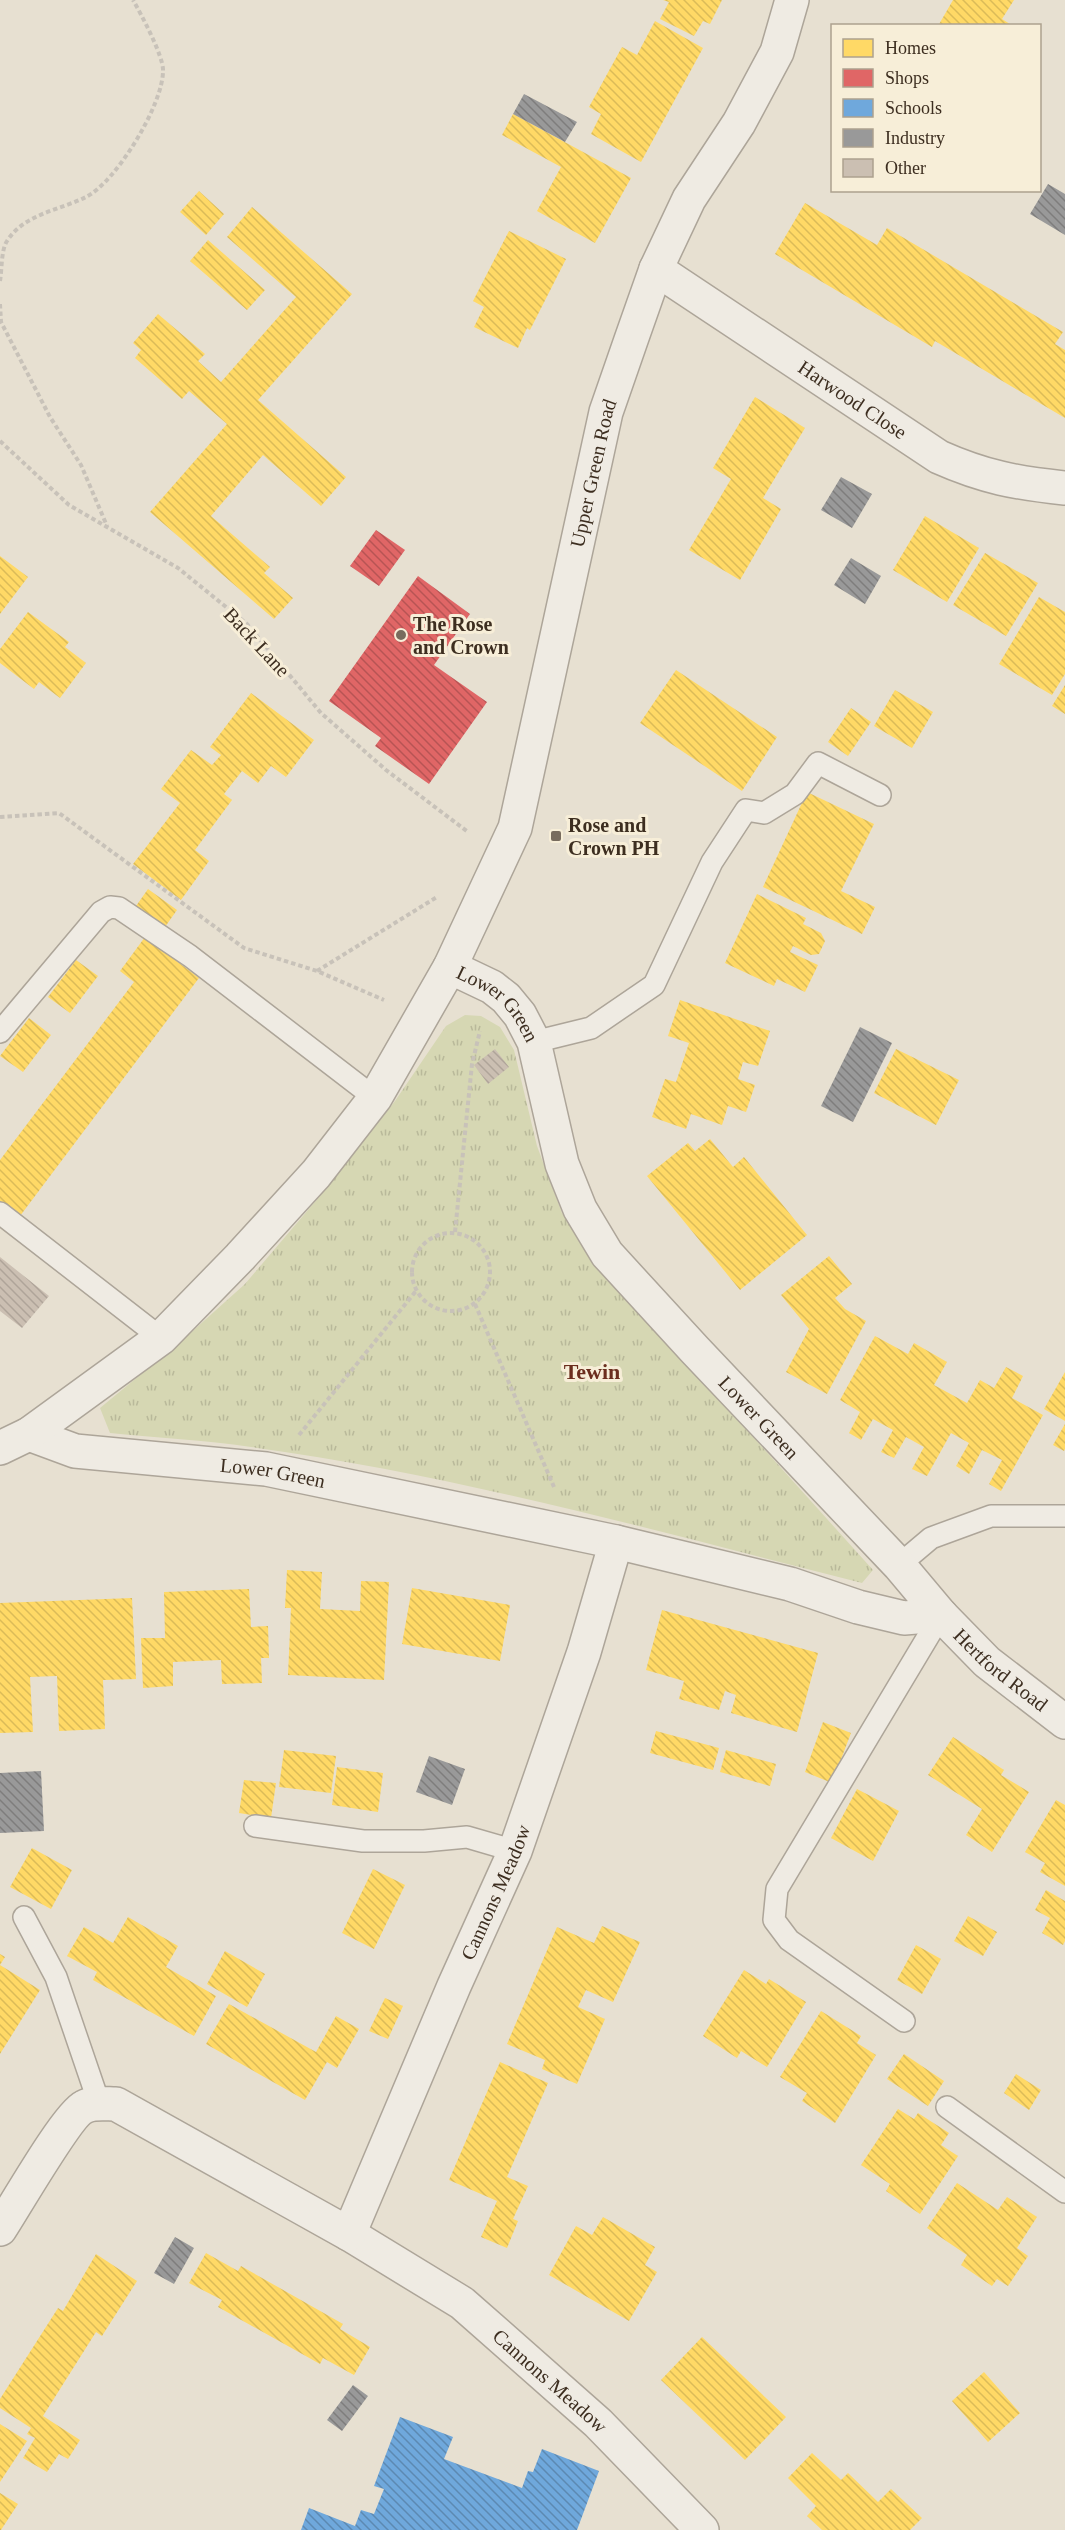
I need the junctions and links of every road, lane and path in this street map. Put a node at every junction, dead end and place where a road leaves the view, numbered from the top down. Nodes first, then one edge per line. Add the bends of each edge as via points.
1 (133, 0) edge
2 (792, 0) edge
3 (656, 270) junction
4 (0, 281) edge
5 (0, 304) edge
6 (0, 441) edge
7 (1065, 488) edge
8 (107, 527) junction
9 (880, 795) dead end
10 (0, 817) edge
11 (504, 856) junction
12 (445, 892) dead end
13 (450, 968) junction
14 (317, 971) junction
15 (492, 987) junction
16 (423, 1017) junction
17 (0, 1032) edge
18 (534, 1042) junction
19 (375, 1098) junction
20 (0, 1213) edge
21 (455, 1233) junction
22 (416, 1291) junction
23 (476, 1304) junction
24 (161, 1338) junction
25 (30, 1434) junction
26 (0, 1448) edge
27 (266, 1469) junction
28 (1065, 1515) edge
29 (565, 1531) junction
30 (616, 1542) junction
31 (899, 1565) junction
32 (941, 1615) junction
33 (1065, 1722) edge
34 (255, 1826) dead end
35 (515, 1851) junction
36 (24, 1917) dead end
37 (904, 2021) dead end
38 (99, 2103) junction
39 (947, 2107) dead end
40 (1065, 2192) edge
41 (0, 2229) edge
42 (349, 2234) junction
43 (702, 2530) edge

1 - 4 path via 164,70 157,100 124,162 88,196 30,219 6,242
2 - 3 street, Upper Green Road via 777,52 739,123 690,199
3 - 7 street, Harwood Close via 939,457 975,473
3 - 11 street, Upper Green Road via 606,412 515,828
5 - 8 path via 1,322 50,417 81,465
6 - 8 path, Back Lane via 69,505
8 - 11 path, Back Lane via 178,568 247,624 321,713 403,783
9 - 18 lane via 818,763 795,794 764,813 746,810 712,861 654,985 591,1028
10 - 14 path via 58,813 244,948
11 - 13 street, Upper Green Road
12 - 14 path
13 - 15 street, Lower Green
13 - 16 street, Lower Green
14 - 16 path
15 - 18 street, Lower Green via 520,1015
15 - 21 path via 472,1064
16 - 19 street, Lower Green
17 - 19 lane via 101,912 119,908 190,956
18 - 31 street, Lower Green via 562,1164 580,1209 607,1254
19 - 24 street, Lower Green via 316,1174
20 - 24 lane
21 - 22 path via 435,1236 418,1251 412,1264
21 - 23 path via 470,1237 488,1258 490,1280
22 - 23 path via 427,1304 439,1310 454,1312
22 - 27 path
23 - 29 path via 559,1498
24 - 25 street, Lower Green
25 - 26 street
25 - 27 street, Lower Green via 75,1451
27 - 29 street, Lower Green
28 - 31 lane via 991,1516 931,1538
29 - 30 street, Lower Green
30 - 32 street, Lower Green via 790,1584 904,1618
30 - 35 street, Cannons Meadow via 585,1652
31 - 32 street, Lower Green
32 - 33 street, Hertford Road via 987,1662
32 - 37 lane via 777,1889 774,1920 789,1940
34 - 35 lane via 363,1841 467,1836
35 - 42 street, Cannons Meadow
36 - 38 lane via 56,1977
38 - 41 street via 83,2107 67,2124
38 - 42 street, Cannons Meadow via 116,2104
39 - 40 lane
42 - 43 street, Cannons Meadow via 462,2303 598,2423

